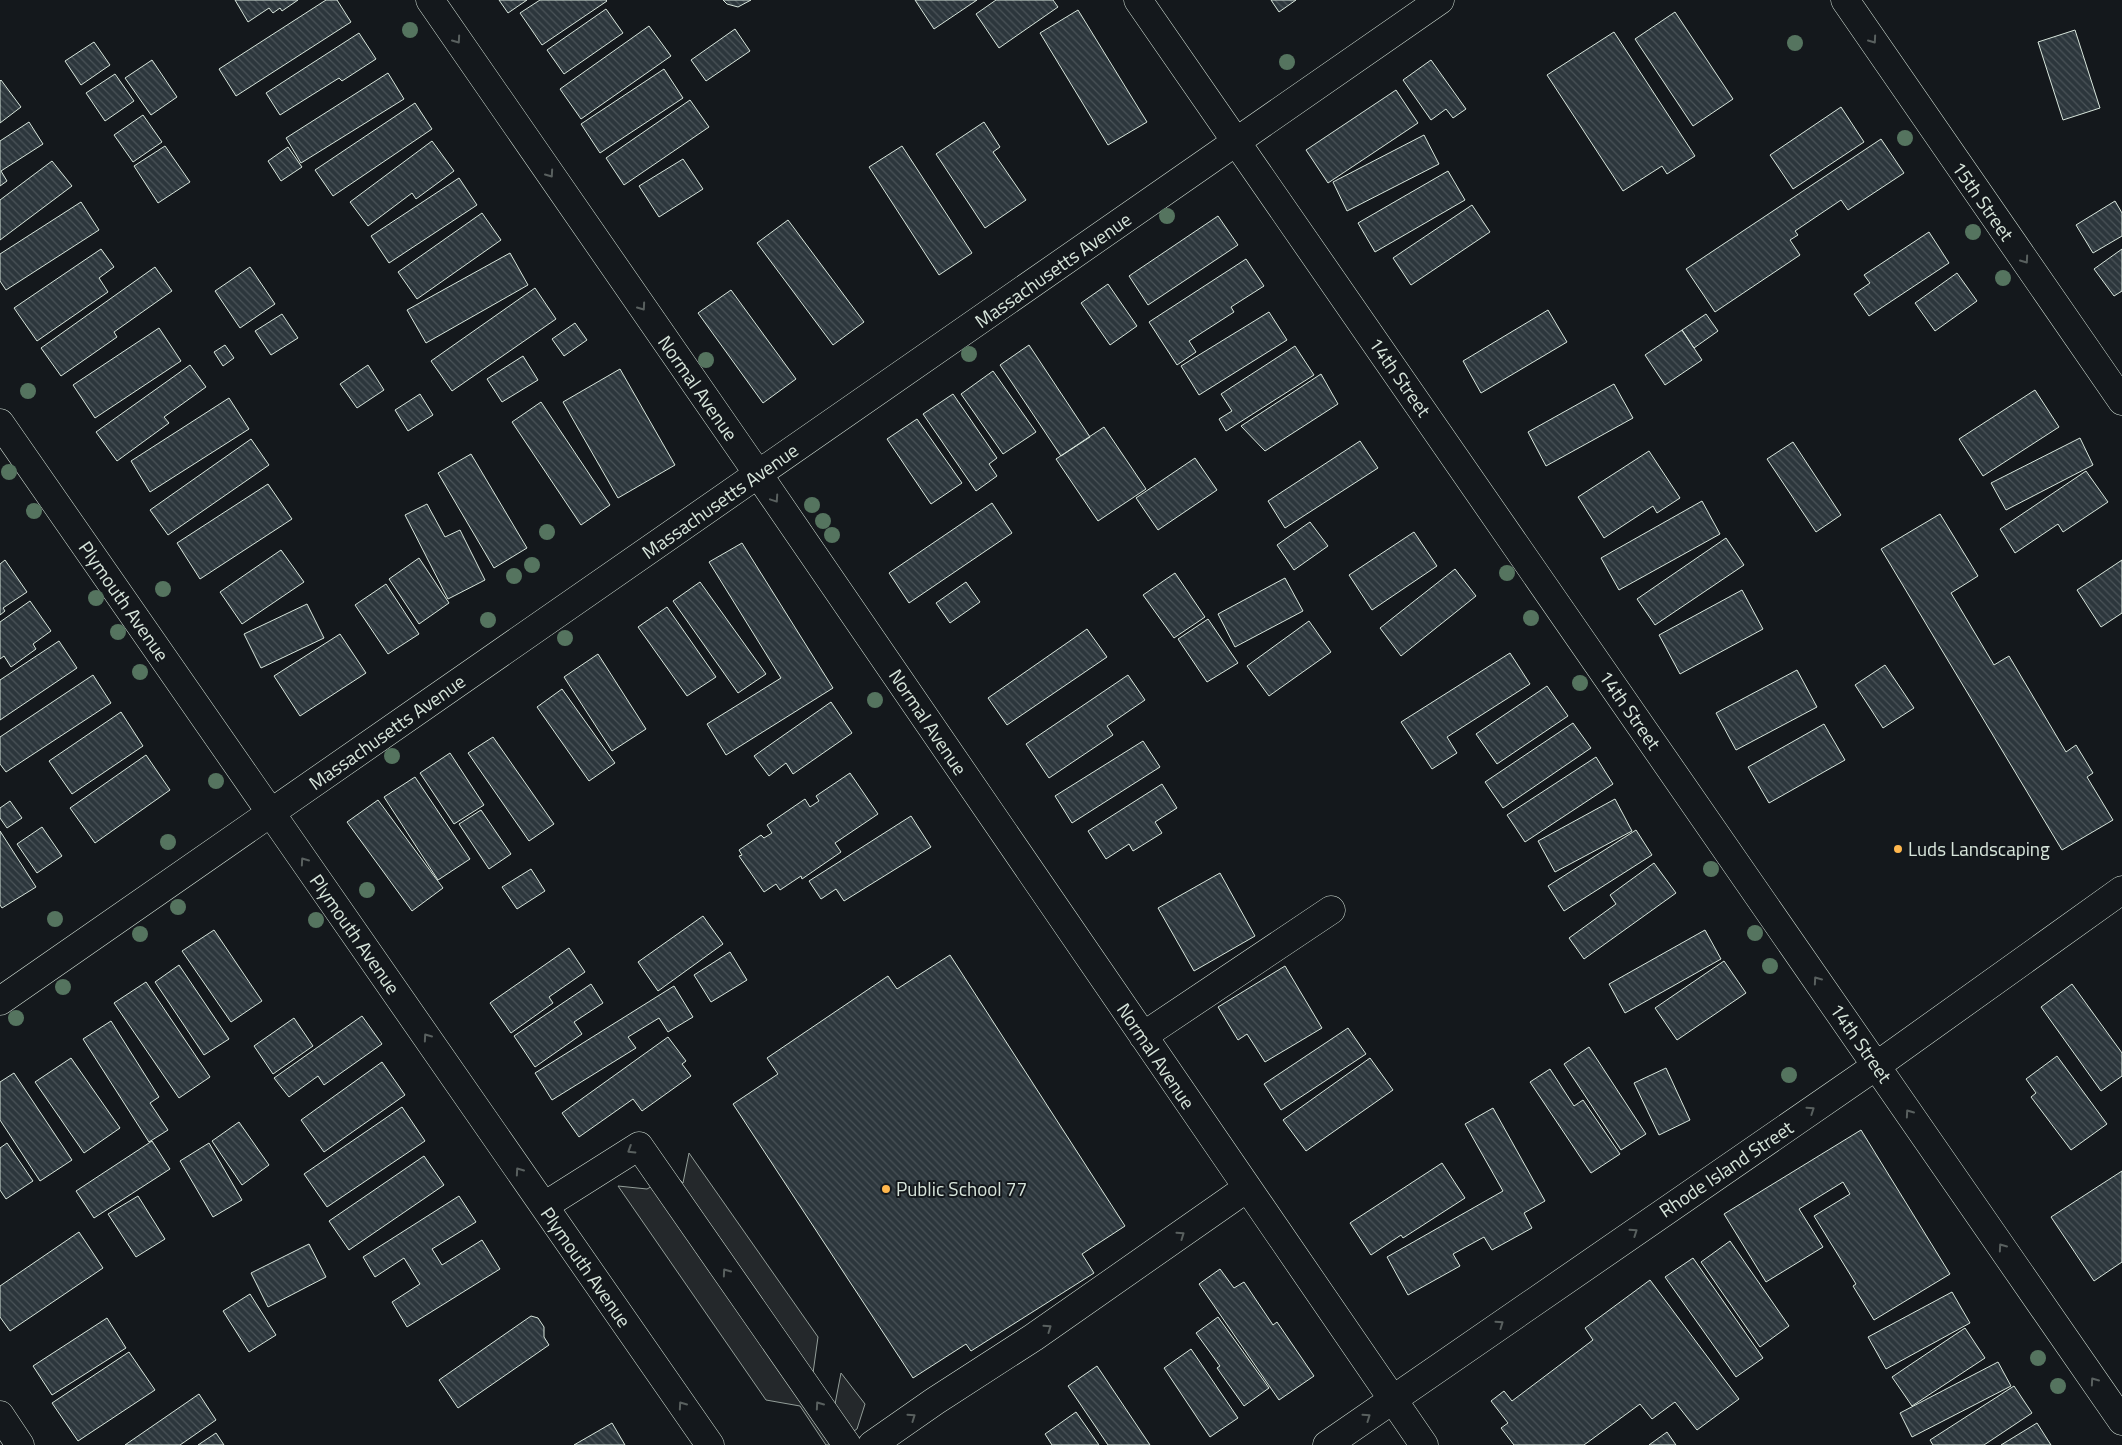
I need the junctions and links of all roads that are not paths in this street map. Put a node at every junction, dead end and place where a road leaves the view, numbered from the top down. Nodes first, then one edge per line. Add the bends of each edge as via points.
1 (430, 0) edge
2 (1138, 0) edge
3 (1440, 0) edge
4 (1845, 0) edge
5 (1237, 141) junction
6 (2122, 401) edge
7 (0, 423) edge
8 (758, 474) junction
9 (270, 813) junction
10 (2122, 890) edge
11 (1331, 910) dead end
12 (0, 1001) edge
13 (1143, 1036) junction
14 (1876, 1066) junction
15 (1247, 1188) junction
16 (544, 1206) junction
17 (1392, 1399) junction
18 (0, 1415) edge
19 (2122, 1421) edge
20 (20, 1445) edge
21 (710, 1445) edge
22 (847, 1445) edge
23 (872, 1445) edge
24 (1327, 1445) edge
25 (1424, 1445) edge

1 -> 8 street, Normal Avenue
2 - 5 street, 14th Street
3 - 5 street, Massachusetts Avenue
4 -> 6 street, 15th Street
5 - 8 street, Massachusetts Avenue
14 -> 5 street, 14th Street
7 - 9 street, Plymouth Avenue
8 - 9 street, Massachusetts Avenue
8 -> 13 street, Normal Avenue
9 - 12 street, Massachusetts Avenue
16 -> 9 street, Plymouth Avenue
10 - 14 street, Rhode Island Street
11 - 13 street
13 - 15 street, Normal Avenue
17 -> 14 street, Rhode Island Street
19 -> 14 street, 14th Street
15 - 17 street, Normal Avenue
23 -> 15 street
21 -> 16 street, Plymouth Avenue
22 -> 16 street via 638,1146
24 -> 17 street, Rhode Island Street
17 - 25 street, Normal Avenue
18 - 20 street

